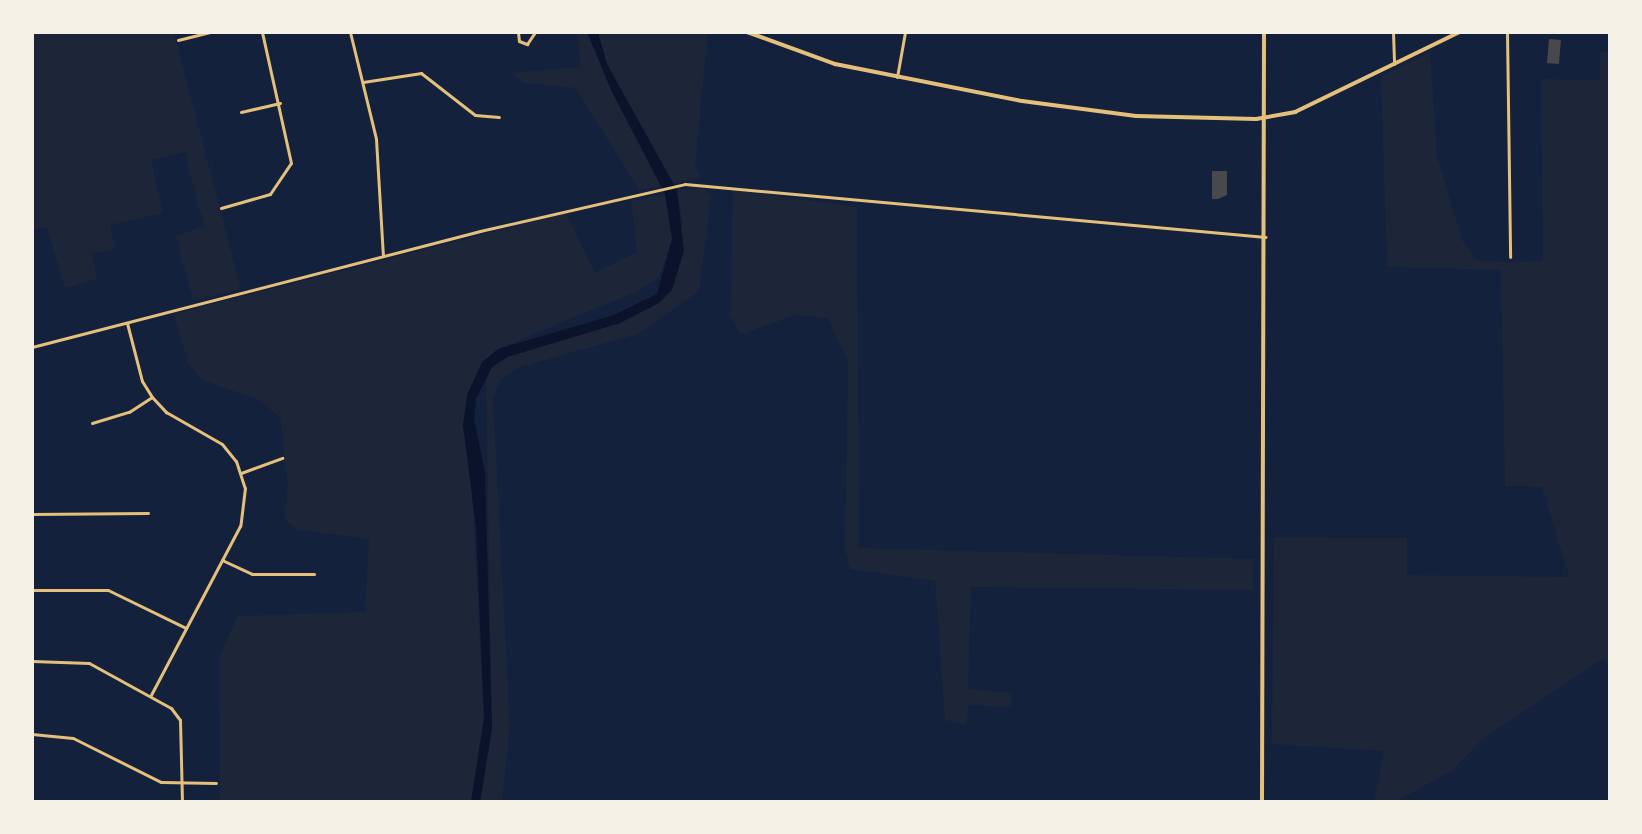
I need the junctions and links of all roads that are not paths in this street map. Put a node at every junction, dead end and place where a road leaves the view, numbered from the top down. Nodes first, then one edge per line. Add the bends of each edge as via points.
1 (211, 32) edge
2 (262, 32) edge
3 (350, 32) edge
4 (518, 32) edge
5 (535, 32) edge
6 (747, 32) edge
7 (905, 32) edge
8 (1264, 32) edge
9 (1393, 32) edge
10 (1460, 32) edge
11 (1507, 32) edge
12 (178, 40) dead end
13 (1394, 64) junction
14 (897, 77) junction
15 (363, 82) junction
16 (280, 103) junction
17 (241, 112) dead end
18 (499, 117) dead end
19 (1265, 119) junction
20 (221, 208) dead end
21 (1266, 237) junction
22 (383, 256) junction
23 (1510, 257) dead end
24 (127, 323) junction
25 (32, 347) edge
26 (152, 397) junction
27 (92, 423) dead end
28 (282, 458) dead end
29 (241, 473) junction
30 (148, 513) dead end
31 (32, 514) edge
32 (222, 560) junction
33 (314, 574) dead end
34 (32, 590) edge
35 (186, 628) junction
36 (32, 661) edge
37 (151, 695) junction
38 (32, 734) edge
39 (216, 783) dead end
40 (182, 784) junction
41 (182, 802) edge
42 (1262, 802) edge

1 - 12 street
2 - 16 street
3 - 15 street
4 - 5 street via 519,41 527,44
6 - 14 main road via 813,58
7 - 14 street
8 - 19 main road
9 - 13 street
10 - 13 main road
11 - 23 street
13 - 19 main road via 1295,112
14 - 19 main road via 1091,112
15 - 18 street via 421,73 475,115
15 - 22 street via 376,139
16 - 17 street
16 - 20 street via 292,150 286,175 270,194
19 - 21 main road
21 - 22 street via 731,186 676,186
21 - 42 main road
22 - 24 street
24 - 25 street
24 - 26 street via 142,381
26 - 27 street via 129,412
26 - 29 street via 166,412 222,444
28 - 29 street
29 - 32 street via 244,513
30 - 31 street
32 - 33 street via 252,574
32 - 35 street
34 - 35 street via 108,590
35 - 37 street
36 - 37 street via 89,663
37 - 40 street via 180,720
38 - 40 street via 73,738 161,782
39 - 40 street
40 - 41 street

